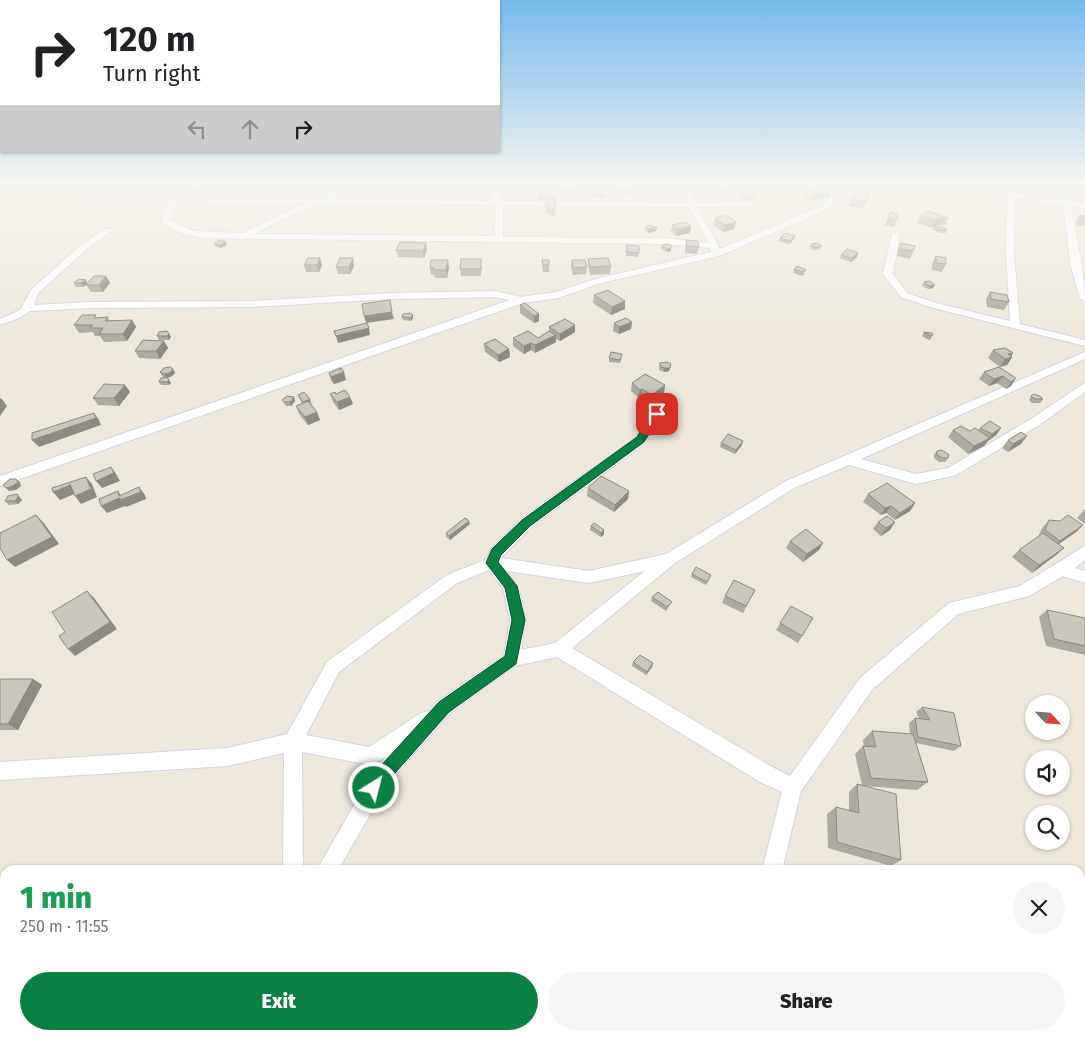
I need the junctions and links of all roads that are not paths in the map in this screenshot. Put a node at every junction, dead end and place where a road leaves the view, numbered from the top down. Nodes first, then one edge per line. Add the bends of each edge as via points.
1 (105, 233) edge
2 (190, 233) edge
3 (249, 233) edge
4 (499, 233) edge
5 (707, 233) edge
6 (761, 233) edge
7 (1010, 233) edge
8 (1071, 233) edge
9 (896, 234) dead end
10 (242, 236) junction
11 (499, 239) junction
12 (716, 250) junction
13 (1085, 298) edge
14 (521, 300) junction
15 (28, 308) junction
16 (0, 322) edge
17 (1015, 326) junction
18 (1085, 343) edge
19 (1085, 355) edge
20 (1085, 387) edge
21 (657, 414) dead end
22 (848, 460) junction
23 (0, 481) edge
24 (1085, 552) edge
25 (670, 559) junction
26 (492, 563) junction
27 (1061, 570) junction
28 (1085, 577) edge
29 (559, 649) junction
30 (511, 659) junction
31 (444, 707) junction
32 (293, 742) junction
33 (0, 771) edge
34 (792, 787) junction
35 (293, 865) edge
36 (330, 865) edge
37 (773, 865) edge

1 - 15 street via 35,291
2 - 10 street
3 - 10 street
4 - 11 street
5 - 12 street
6 - 12 street
7 - 17 street
8 - 13 street
9 - 17 street via 888,274 904,295
10 - 11 street
11 - 12 street via 662,241
12 - 14 street via 598,281 558,295
14 - 15 street via 495,294 251,304
14 - 23 street
15 - 16 street
17 - 18 street
19 - 22 street
20 - 22 street via 1035,422 951,472 916,479
21 - 26 street via 641,440 526,523 497,552
22 - 25 street via 791,484
24 - 27 street
25 - 26 street via 589,577
25 - 29 street
26 - 30 street via 510,586 518,620
26 - 32 street via 452,579 334,667
27 - 28 street
27 - 34 street via 1024,592 954,608 866,684
29 - 30 street
29 - 34 street
30 - 31 street
31 - 32 street via 371,756
31 - 36 street via 382,776
32 - 33 street via 227,757
32 - 35 street
34 - 37 street

